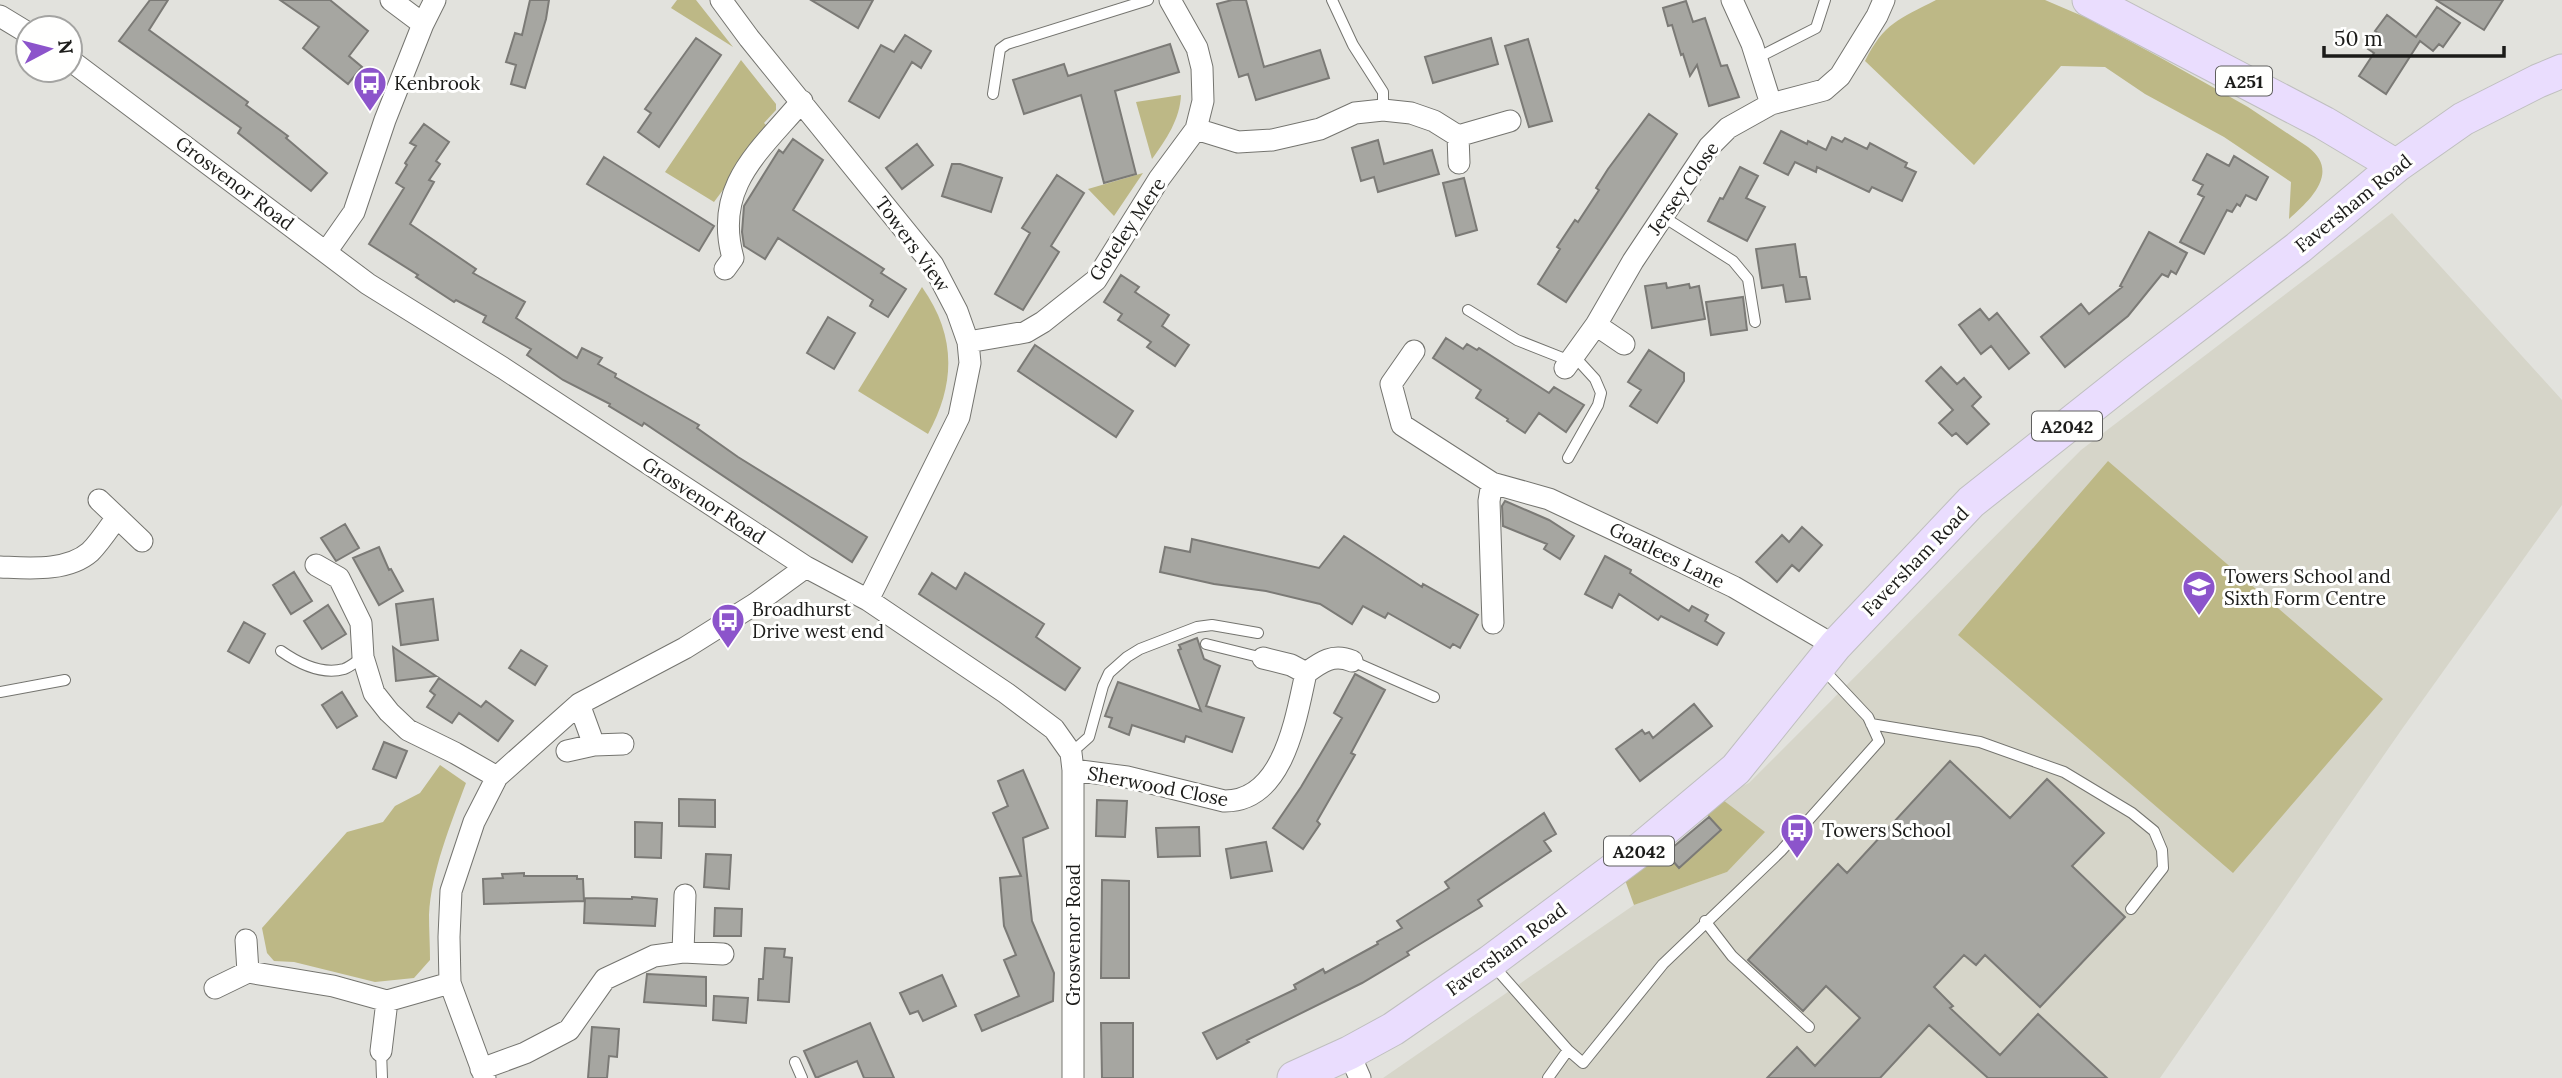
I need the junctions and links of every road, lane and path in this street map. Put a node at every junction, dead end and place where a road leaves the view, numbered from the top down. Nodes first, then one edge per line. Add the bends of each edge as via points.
1 (391, 0) edge
2 (435, 0) edge
3 (721, 0) edge
4 (1148, 0) edge
5 (1170, 0) edge
6 (1332, 0) edge
7 (1732, 0) edge
8 (1825, 0) edge
9 (1884, 0) edge
10 (2108, 4) edge
11 (423, 24) junction
12 (1757, 58) junction
13 (84, 70) edge
14 (2562, 71) edge
15 (993, 94) dead end
16 (802, 101) junction
17 (1771, 104) junction
18 (1383, 110) junction
19 (1510, 121) dead end
20 (1196, 129) junction
21 (1458, 136) junction
22 (1459, 163) dead end
23 (2396, 166) junction
24 (1662, 216) junction
25 (326, 252) junction
26 (725, 269) dead end
27 (1468, 310) dead end
28 (1755, 322) dead end
29 (1596, 325) junction
30 (968, 342) junction
31 (1624, 344) dead end
32 (1414, 351) dead end
33 (1569, 362) junction
34 (1567, 458) dead end
35 (1492, 483) junction
36 (99, 500) dead end
37 (117, 517) junction
38 (142, 541) dead end
39 (316, 565) dead end
40 (0, 567) edge
41 (806, 567) junction
42 (868, 600) junction
43 (1493, 623) dead end
44 (1258, 633) dead end
45 (1206, 645) dead end
46 (281, 651) dead end
47 (1827, 656) junction
48 (363, 657) junction
49 (1263, 658) joint
50 (1352, 661) joint
51 (1306, 673) junction
52 (65, 680) dead end
53 (0, 692) edge
54 (1434, 697) dead end
55 (579, 704) junction
56 (1871, 724) junction
57 (623, 744) dead end
58 (594, 745) junction
59 (567, 751) dead end
60 (1072, 762) junction
61 (497, 777) junction
62 (685, 895) dead end
63 (2131, 909) dead end
64 (1705, 921) junction
65 (246, 940) dead end
66 (683, 952) junction
67 (723, 954) dead end
68 (1490, 962) junction
69 (248, 972) junction
70 (450, 983) junction
71 (215, 988) dead end
72 (387, 1001) junction
73 (1809, 1027) dead end
74 (1568, 1050) junction
75 (381, 1051) joint
76 (795, 1062) dead end
77 (1354, 1066) edge
78 (483, 1074) edge
79 (382, 1078) edge
80 (802, 1078) edge
81 (1073, 1078) edge
82 (1294, 1078) edge
83 (1548, 1078) edge

1 - 11 street
2 - 11 street
3 - 16 street, Towers View
4 - 15 lane via 1007,44 1000,49
5 - 20 street, Goteley Mere via 1197,48 1202,68 1203,101
6 - 18 lane via 1382,93
7 - 12 street
8 - 12 lane via 1816,28
9 - 17 street, Jersey Close via 1840,76 1817,93
10 - 23 main road, A251
11 - 25 street via 354,212
12 - 17 street
13 - 25 street, Grosvenor Road
14 - 23 main road, Faversham Road via 2463,119
16 - 26 street via 736,184 727,216 733,258
16 - 30 street, Towers View via 933,265
17 - 24 street, Jersey Close via 1728,128 1709,147
18 - 20 street via 1355,113 1320,129 1272,140 1238,142
18 - 21 street via 1411,113
19 - 21 street
20 - 30 street, Goteley Mere via 1158,180 1096,280 1026,332
21 - 22 street
23 - 47 main road, Faversham Road / A2042 via 2298,248 1971,502
24 - 28 lane via 1733,261 1748,279
24 - 29 street, Jersey Close
25 - 41 street, Grosvenor Road via 368,284
27 - 33 lane via 1517,340
29 - 31 street
29 - 33 street, Jersey Close
30 - 42 street, Towers View via 970,363 959,417
32 - 35 street, Goatlees Lane via 1391,384 1402,425
33 - 34 lane via 1595,379 1601,393
35 - 43 street
35 - 47 street, Goatlees Lane via 1549,499 1734,587
36 - 37 street
37 - 38 street
37 - 40 street via 89,552 71,562
39 - 48 street via 339,578 362,623
41 - 42 street, Grosvenor Road
41 - 55 street via 685,648
42 - 60 street, Grosvenor Road via 1054,729
44 - 60 lane via 1197,627 1127,657 1109,673 1089,737
45 - 49 lane
46 - 48 lane via 316,668 343,669
47 - 56 lane
47 - 68 main road, Faversham Road / A2042 via 1736,769 1636,853
48 - 61 street via 374,694 408,730
49 - 51 street
50 - 51 street via 1324,659
50 - 54 lane
51 - 60 street, Sherwood Close via 1290,741 1278,766 1247,797 1224,801
52 - 53 lane
55 - 58 street
55 - 61 street
56 - 63 lane via 1980,742 2064,772 2132,813 2154,831 2163,868
56 - 64 lane via 1879,741 1781,851
57 - 58 street
58 - 59 street
60 - 81 street, Grosvenor Road
61 - 70 street via 474,822 452,891
62 - 66 street
64 - 73 lane via 1732,956
64 - 74 lane via 1663,964 1583,1063
65 - 69 street
66 - 67 street
66 - 78 street via 654,956 605,979 569,1030
68 - 74 lane
68 - 77 main road, Faversham Road / A2042 via 1393,1029
69 - 71 street
69 - 72 street via 333,986
70 - 72 street
70 - 78 street
72 - 75 street
74 - 83 lane
75 - 79 lane
76 - 80 lane
77 - 82 main road, Faversham Road / A2042

